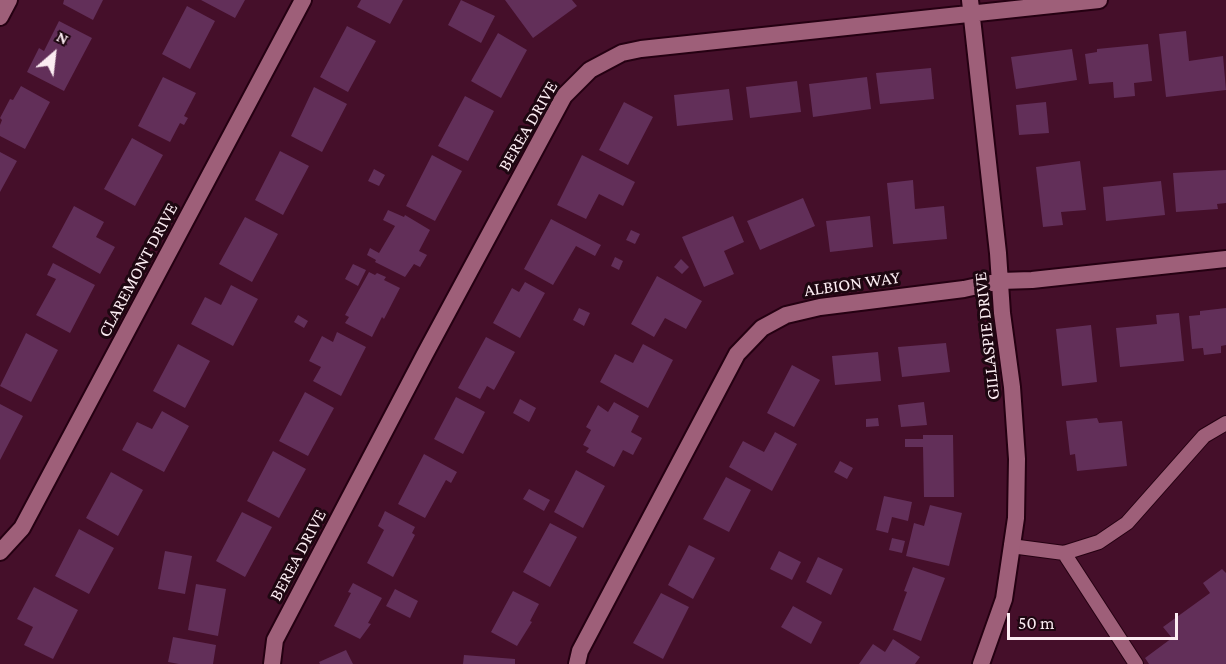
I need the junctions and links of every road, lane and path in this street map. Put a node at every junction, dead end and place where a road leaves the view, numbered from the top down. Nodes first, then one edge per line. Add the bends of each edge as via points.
1 (9, 0) edge
2 (303, 0) edge
3 (1099, 0) edge
4 (971, 7) edge
5 (0, 17) edge
6 (1226, 259) edge
7 (1000, 281) junction
8 (1226, 423) edge
9 (1011, 546) junction
10 (0, 552) edge
11 (1065, 553) junction
12 (272, 664) edge
13 (577, 664) edge
14 (981, 664) edge
15 (1136, 664) edge

1 - 5 street
2 - 10 street, CLAREMONT DRIVE via 22,528
3 - 4 street, BEREA DRIVE
4 - 7 street, GILLASPIE DRIVE
4 - 12 street, BEREA DRIVE via 641,49 622,53 590,70 564,96 452,303 275,640
6 - 7 street, ALBION WAY
7 - 9 street, GILLASPIE DRIVE via 1017,459 1016,518
7 - 13 street, ALBION WAY via 820,307 786,315 762,328 737,354 580,651
8 - 11 lane via 1204,436 1126,523 1099,542
9 - 11 lane
9 - 14 street, GILLASPIE DRIVE via 1004,600
11 - 15 lane

